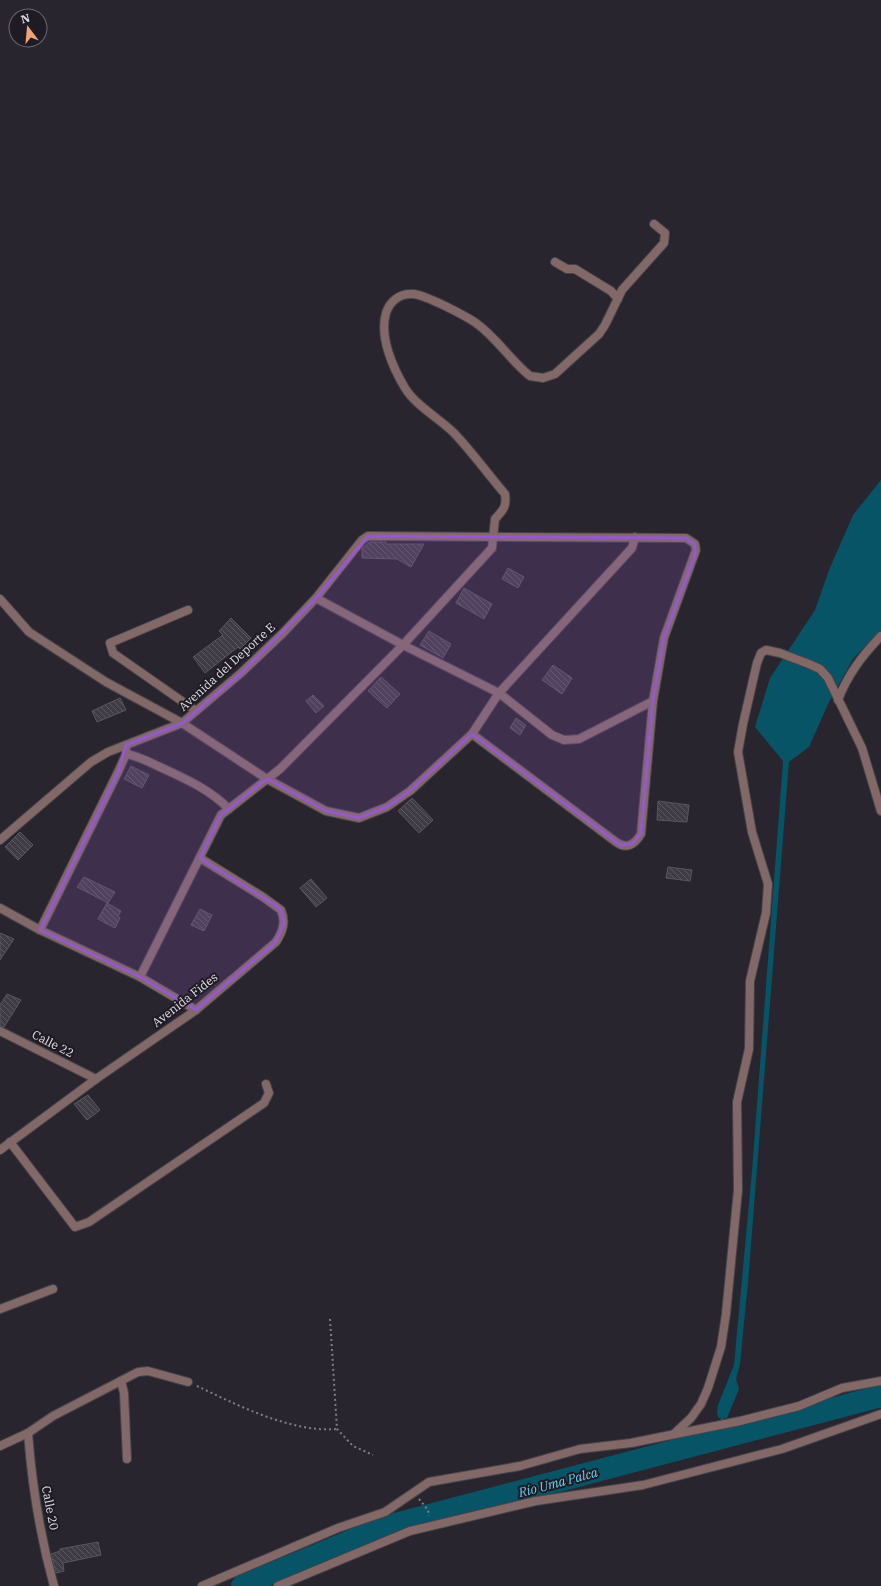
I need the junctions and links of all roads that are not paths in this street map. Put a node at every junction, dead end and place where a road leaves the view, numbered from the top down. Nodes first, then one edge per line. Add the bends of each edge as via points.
1 (654, 224) dead end
2 (556, 262) dead end
3 (618, 299) junction
4 (494, 537) junction
5 (635, 537) junction
6 (316, 598) junction
7 (0, 599) edge
8 (188, 610) dead end
9 (881, 636) edge
10 (403, 645) junction
11 (499, 693) junction
12 (838, 700) junction
13 (654, 701) junction
14 (196, 711) junction
15 (182, 724) junction
16 (472, 734) junction
17 (126, 750) junction
18 (267, 779) junction
19 (229, 809) junction
20 (881, 811) edge
21 (0, 840) edge
22 (200, 858) junction
23 (0, 908) edge
24 (40, 930) junction
25 (140, 977) junction
26 (196, 1010) junction
27 (0, 1031) edge
28 (96, 1079) junction
29 (266, 1084) dead end
30 (10, 1142) junction
31 (0, 1150) edge
32 (53, 1289) dead end
33 (0, 1309) edge
34 (121, 1381) junction
35 (881, 1381) edge
36 (188, 1382) road end
37 (881, 1414) edge
38 (28, 1433) junction
39 (675, 1433) junction
40 (0, 1446) edge
41 (127, 1459) dead end
42 (54, 1586) edge
43 (202, 1586) edge
44 (278, 1586) edge

1 - 3 street via 665,233 664,243 627,284
2 - 3 street via 567,269 575,269 611,291
3 - 4 street via 599,334 555,374 543,378 530,376 487,333 457,312 414,294 400,296 389,306 386,315 388,350 406,389 455,434 505,494 504,509 494,519
4 - 5 street
4 - 6 street, Avenida del Deporte E via 368,536 362,540
4 - 10 street via 492,548
5 - 11 street via 632,548
5 - 13 street via 686,538 695,544 696,550 664,638
6 - 10 street
6 - 14 street, Avenida del Deporte E via 241,674
7 - 15 street via 29,632 106,682
8 - 14 street via 110,643 113,653
9 - 12 street via 856,665 846,680
10 - 11 street
10 - 18 street via 280,769
11 - 13 street via 552,735 564,740 579,739
11 - 16 street
12 - 20 street via 862,748
12 - 39 street via 828,678 820,669 766,650 756,663 738,752 752,832 768,884 766,913 750,981 749,1049 737,1102 738,1190 726,1314 721,1347 708,1388 691,1418
13 - 16 street via 641,834 636,842 628,846 620,845
14 - 15 street, Avenida del Deporte E
15 - 17 street, Avenida del Deporte E
15 - 18 street
16 - 18 street via 410,791 387,808 359,818 326,811
17 - 19 street via 199,785 216,796
17 - 21 street, Avenida del Deporte E via 108,752 91,762
17 - 24 street
18 - 19 street
19 - 22 street via 221,815
22 - 25 street
22 - 26 street, Avenida Fides via 275,905 281,910 284,923 276,942
23 - 24 street
24 - 25 street
25 - 26 street
26 - 28 street, Avenida Fides
27 - 28 street, Calle 22
28 - 30 street, Avenida Fides
29 - 30 street via 269,1093 264,1103 82,1225 75,1226
30 - 31 street, Avenida Fides
32 - 33 street
34 - 36 street via 138,1372 148,1371
34 - 38 street via 53,1416
34 - 41 street via 124,1393
35 - 39 street via 842,1388 799,1406 740,1421
37 - 44 street via 782,1449 643,1485 536,1501 410,1531
38 - 40 street
38 - 42 street, Calle 20 via 32,1477
39 - 43 street via 631,1443 580,1449 520,1466 429,1482 386,1512 338,1528

